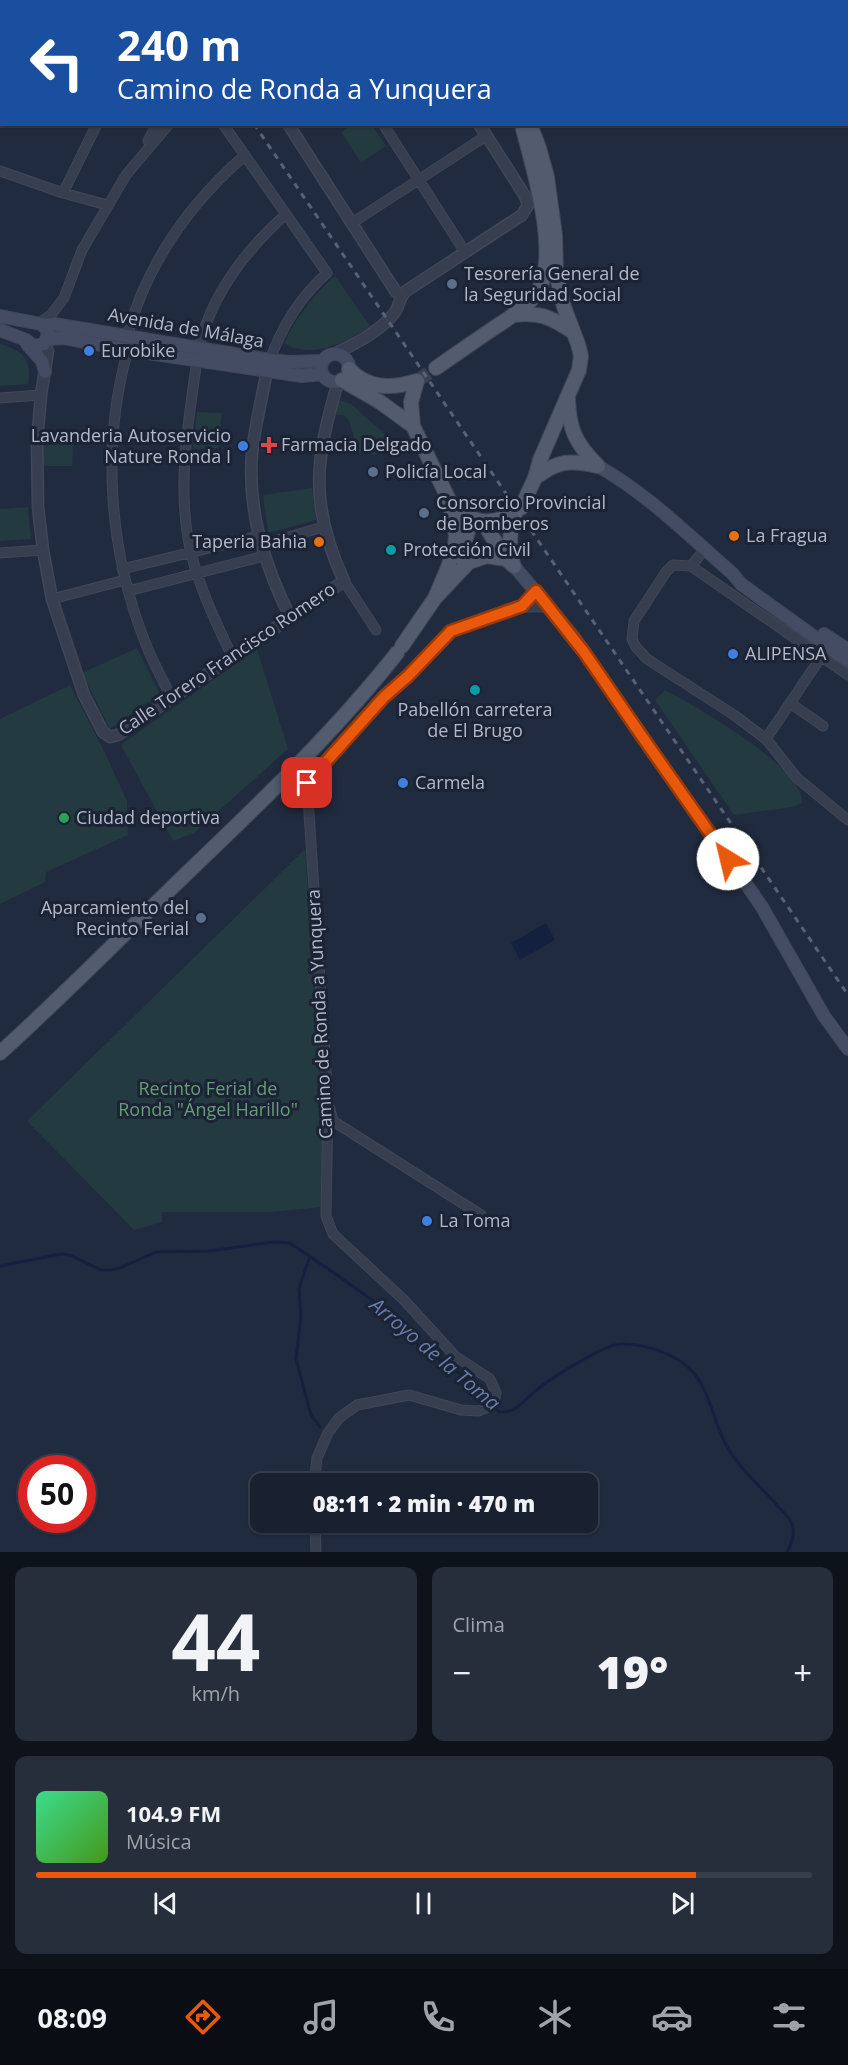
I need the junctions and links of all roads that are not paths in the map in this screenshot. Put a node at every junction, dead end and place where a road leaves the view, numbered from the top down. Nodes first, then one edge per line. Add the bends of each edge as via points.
1 (96, 126) edge
2 (156, 126) edge
3 (167, 126) edge
4 (224, 126) edge
5 (289, 126) edge
6 (384, 126) edge
7 (480, 126) edge
8 (521, 126) edge
9 (531, 126) edge
10 (486, 136) junction
11 (143, 153) junction
12 (245, 156) junction
13 (0, 171) edge
14 (418, 179) junction
15 (63, 193) junction
16 (107, 205) junction
17 (286, 214) junction
18 (351, 223) junction
19 (465, 252) junction
20 (402, 295) junction
21 (513, 315) junction
22 (0, 316) edge
23 (38, 324) junction
24 (5, 332) edge
25 (573, 332) junction
26 (127, 336) junction
27 (26, 340) junction
28 (46, 341) junction
29 (350, 347) junction
30 (128, 350) junction
31 (198, 354) junction
32 (334, 354) junction
33 (323, 361) junction
34 (268, 365) junction
35 (436, 368) tunnel mouth
36 (45, 372) junction
37 (344, 373) junction
38 (322, 374) junction
39 (41, 395) junction
40 (0, 398) edge
41 (568, 399) junction
42 (412, 426) junction
43 (598, 466) junction
44 (536, 478) junction
45 (449, 500) junction
46 (518, 511) junction
47 (479, 521) junction
48 (323, 527) junction
49 (261, 545) junction
50 (705, 549) junction
51 (43, 550) junction
52 (0, 553) edge
53 (191, 553) junction
54 (510, 563) junction
55 (691, 566) junction
56 (122, 569) junction
57 (197, 573) junction
58 (733, 574) junction
59 (125, 580) junction
60 (344, 581) junction
61 (445, 586) junction
62 (128, 591) junction
63 (536, 591) junction
64 (435, 598) junction
65 (52, 599) junction
66 (546, 603) junction
67 (522, 606) junction
68 (290, 618) junction
69 (376, 630) dead end
70 (848, 650) edge
71 (232, 656) junction
72 (821, 657) junction
73 (848, 661) edge
74 (848, 675) edge
75 (172, 699) junction
76 (790, 703) junction
77 (823, 726) dead end
78 (766, 739) junction
79 (848, 820) edge
80 (112, 946) junction
81 (68, 988) junction
82 (818, 1002) junction
83 (848, 1039) edge
84 (0, 1044) edge
85 (848, 1049) edge
86 (0, 1053) edge
87 (0, 1064) edge
88 (328, 1101) junction
89 (482, 1215) dead end
90 (315, 1473) edge
91 (315, 1533) edge
92 (316, 1552) edge

1 - 15 street
2 - 11 street
3 - 11 street
4 - 12 street
5 - 18 street
6 - 14 street
7 - 10 street
8 - 21 main road via 536,171 546,259 544,276 534,297
9 - 25 main road via 547,177 558,287
10 - 14 street
10 - 19 street via 528,205 522,215
11 - 16 street
12 - 17 street
12 - 26 street via 209,189 164,247
13 - 15 street
14 - 18 street
14 - 19 street
15 - 16 street
16 - 23 street via 82,250 64,298
17 - 31 street via 252,246 227,282 205,326
17 - 34 street via 327,273 288,319
18 - 20 street via 396,292
19 - 20 street
20 - 29 street via 395,312
21 - 25 main road via 544,315
21 - 35 main road
22 - 23 main road, Avenida de Málaga
23 - 26 main road, Avenida de Málaga
23 - 27 main road via 26,330
23 - 28 main road via 48,331
24 - 27 main road
24 - 36 main road via 34,351
25 - 41 main road via 581,356
26 - 31 main road, Avenida de Málaga
27 - 28 main road via 34,346
28 - 30 main road, Avenida de Málaga via 65,338
28 - 36 street
29 - 32 street
29 - 37 street
30 - 31 main road, Avenida de Málaga
30 - 56 street via 112,458
31 - 34 main road, Avenida de Málaga
31 - 53 street via 183,469
32 - 33 main road
32 - 37 main road via 339,355
33 - 34 main road, Avenida de Málaga
33 - 38 main road
34 - 38 main road, Avenida de Málaga via 302,376
34 - 49 street via 252,453 253,496
36 - 39 street
37 - 38 main road via 328,381
37 - 42 main road
37 - 42 main road via 383,387 417,381 411,402
37 - 48 street via 327,417 320,457
39 - 40 street
39 - 51 street via 37,472
41 - 43 main road via 573,434
41 - 44 main road via 559,413
42 - 45 main road
43 - 44 main road via 566,462
43 - 50 main road via 643,495
44 - 46 main road
45 - 47 main road via 458,511
45 - 64 main road via 455,547
46 - 47 main road via 496,522
46 - 54 main road via 510,536
47 - 54 main road
47 - 61 main road via 470,525 463,550
48 - 49 street
48 - 60 street
49 - 53 street
49 - 57 street
49 - 68 street
50 - 55 street
50 - 58 main road
51 - 52 street
51 - 65 street
53 - 56 street
53 - 57 street
54 - 61 main road via 487,556 477,558
54 - 63 main road
55 - 72 street
55 - 78 street via 673,565 666,573 634,621 632,639 647,659
56 - 59 street
57 - 62 street
57 - 71 street
58 - 70 main road
58 - 73 main road via 741,584
59 - 62 street
59 - 65 street
60 - 68 street, Calle Torero Francisco Romero
60 - 69 street
61 - 64 main road
62 - 75 street via 147,648
63 - 66 main road
63 - 67 street, Camino de Ronda a Yunquera
64 - 80 main road via 375,681 312,750
65 - 75 street, Calle Torero Francisco Romero via 84,695 103,732 118,735
66 - 67 street, Camino de Ronda a Yunquera
66 - 82 main road via 742,878
67 - 88 street, Camino de Ronda a Yunquera via 451,631 384,697 307,783
68 - 71 street, Calle Torero Francisco Romero
71 - 75 street, Calle Torero Francisco Romero
72 - 74 street
72 - 76 street
76 - 77 street
76 - 78 street
78 - 79 street via 797,778
80 - 81 main road
80 - 84 main road
81 - 86 main road
81 - 87 main road via 39,1026
82 - 83 main road
82 - 85 main road
88 - 89 street via 333,1120
88 - 90 street, Camino de Ronda a Yunquera via 326,1216 333,1234 404,1300 455,1356 490,1379 495,1398 478,1411 410,1395 357,1405 339,1418 328,1433
91 - 92 street

